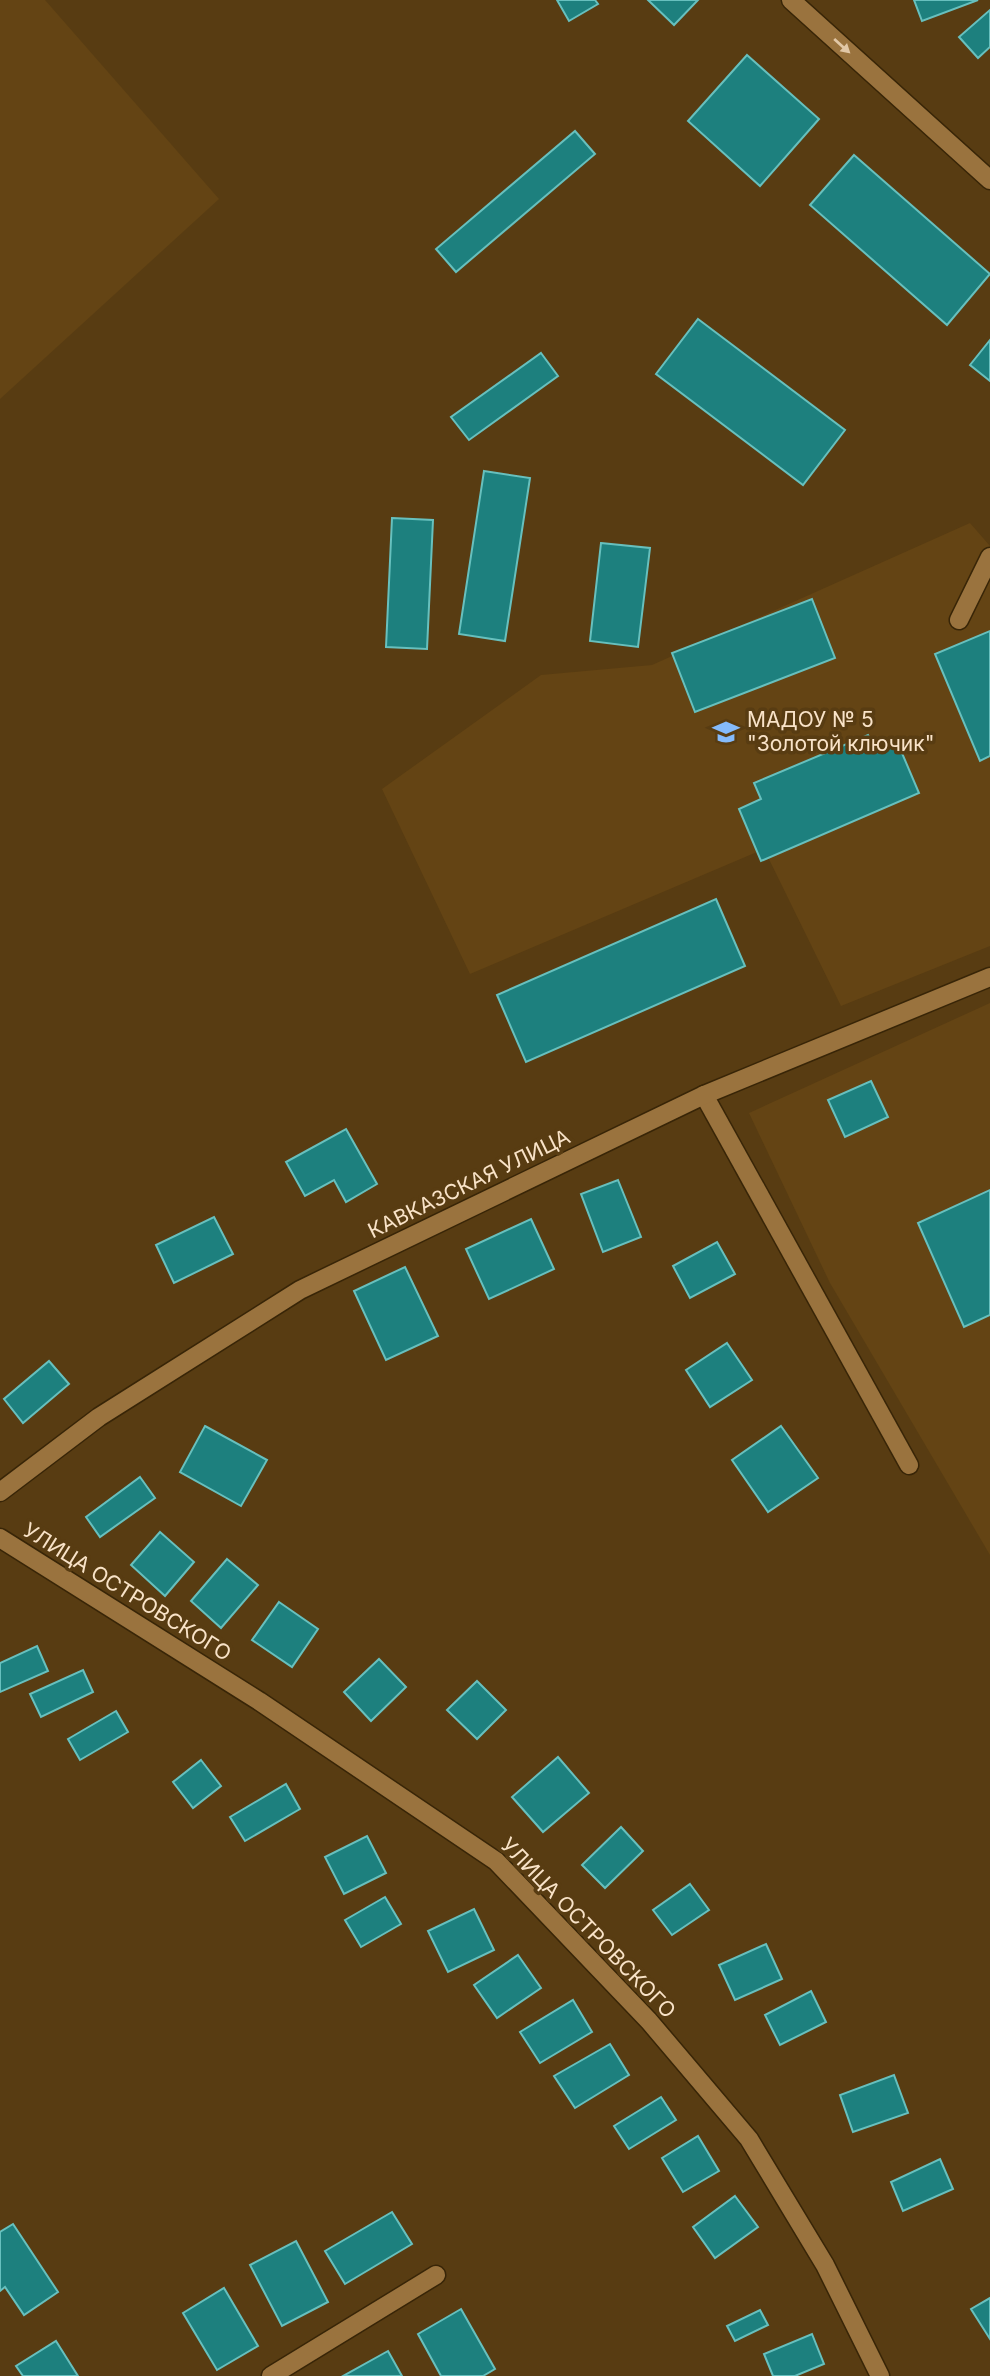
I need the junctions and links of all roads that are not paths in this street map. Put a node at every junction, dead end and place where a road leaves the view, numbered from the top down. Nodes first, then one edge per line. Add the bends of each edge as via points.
1 (791, 0) edge
2 (990, 180) edge
3 (990, 556) edge
4 (959, 620) dead end
5 (990, 976) edge
6 (704, 1095) junction
7 (909, 1465) dead end
8 (0, 1492) edge
9 (0, 1538) edge
10 (436, 2275) dead end
11 (271, 2376) edge
12 (880, 2376) edge

1 -> 2 street
3 - 4 street
5 - 6 street, КАВКАЗСКАЯ УЛИЦА
6 - 7 street
6 - 8 street, КАВКАЗСКАЯ УЛИЦА via 300,1290 99,1417
9 - 12 street, УЛИЦА ОСТРОВСКОГО via 259,1702 496,1861 649,2021 749,2139 825,2265
10 - 11 street

